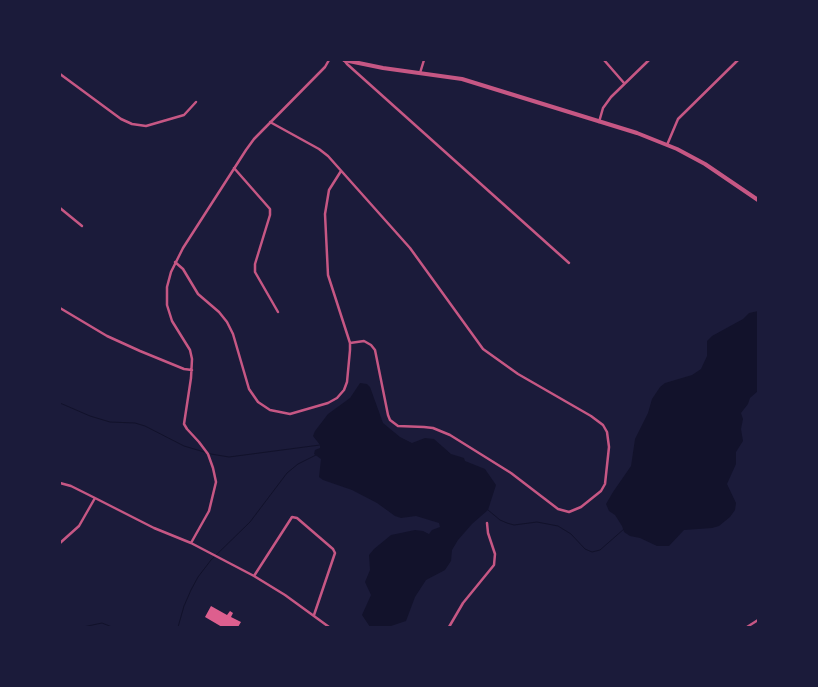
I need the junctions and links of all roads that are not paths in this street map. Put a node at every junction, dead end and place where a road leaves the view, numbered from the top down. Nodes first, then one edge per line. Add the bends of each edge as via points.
1 (329, 60) edge
2 (344, 60) edge
3 (424, 60) edge
4 (604, 60) edge
5 (649, 60) edge
6 (738, 60) edge
7 (420, 73) junction
8 (60, 74) edge
9 (625, 83) junction
10 (196, 102) dead end
11 (270, 122) junction
12 (599, 122) junction
13 (667, 145) junction
14 (234, 168) junction
15 (342, 171) junction
16 (758, 200) edge
17 (60, 208) edge
18 (82, 226) dead end
19 (175, 262) junction
20 (569, 263) dead end
21 (60, 308) edge
22 (278, 312) dead end
23 (350, 343) junction
24 (192, 370) junction
25 (60, 483) edge
26 (95, 498) junction
27 (487, 523) dead end
28 (60, 543) edge
29 (191, 544) junction
30 (254, 576) junction
31 (314, 615) junction
32 (758, 620) edge
33 (329, 627) edge
34 (449, 627) edge
35 (747, 627) edge

1 - 11 street
2 - 7 street
2 - 20 street
3 - 7 street
4 - 9 street
5 - 9 street
6 - 13 street via 678,119
7 - 12 street via 462,79
8 - 10 street via 132,124 146,126 184,115
9 - 12 street via 603,108
11 - 14 street
11 - 15 street via 320,149
12 - 13 street
13 - 16 street via 705,164
14 - 19 street
14 - 22 street via 270,210 255,272
15 - 23 street via 329,190 325,214 328,275
15 - 23 street via 410,248 483,349 603,425 609,448 605,484 581,507 569,512 558,509 511,473 450,436 433,428 394,424 388,415 375,350 364,341
17 - 18 street
19 - 23 street via 198,294 227,322 249,390 270,410 297,414 337,398 347,382
19 - 24 street via 167,287 167,305 172,321 190,350
21 - 24 street via 123,344
24 - 29 street via 184,424 208,454 216,482 209,510
25 - 26 street
26 - 28 street via 78,526
26 - 29 street
27 - 34 street via 495,554 494,565 463,603
29 - 30 street
30 - 31 street
30 - 31 street via 292,517 297,518 335,554
31 - 33 street
32 - 35 street

